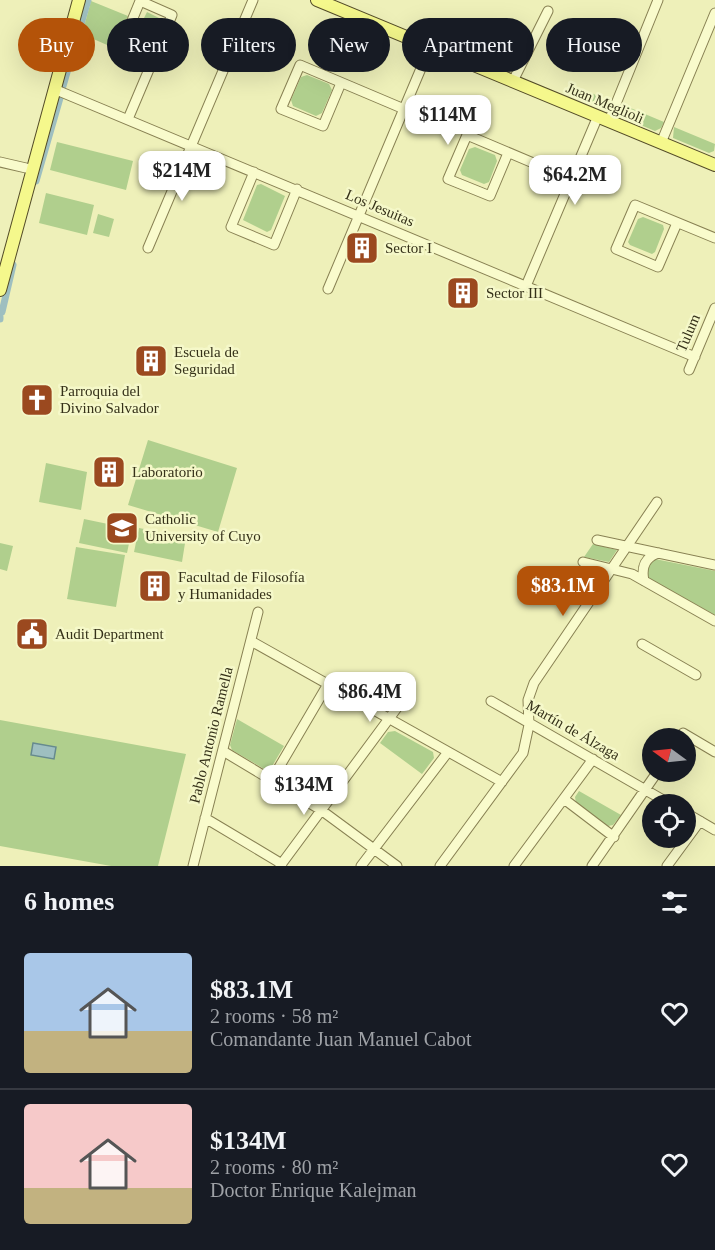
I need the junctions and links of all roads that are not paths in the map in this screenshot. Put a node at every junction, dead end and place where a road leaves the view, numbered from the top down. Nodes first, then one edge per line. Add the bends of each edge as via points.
1 (73, 0) edge
2 (79, 0) edge
3 (253, 0) edge
4 (317, 0) edge
5 (658, 0) edge
6 (548, 11) dead end
7 (715, 14) edge
8 (402, 35) edge
9 (156, 53) joint
10 (148, 72) edge
11 (420, 72) edge
12 (491, 72) edge
13 (513, 81) junction
14 (341, 83) junction
15 (54, 89) junction
16 (404, 109) junction
17 (603, 118) junction
18 (128, 119) junction
19 (661, 143) junction
20 (191, 145) junction
21 (508, 153) junction
22 (0, 162) edge
23 (715, 165) edge
24 (26, 168) junction
25 (254, 172) junction
26 (571, 179) junction
27 (297, 189) junction
28 (359, 216) junction
29 (677, 223) junction
30 (715, 238) edge
31 (148, 248) dead end
32 (0, 264) edge
33 (526, 286) junction
34 (328, 289) dead end
35 (0, 290) edge
36 (715, 308) edge
37 (695, 357) junction
38 (689, 370) dead end
39 (657, 502) dead end
40 (597, 540) dead end
41 (627, 546) junction
42 (659, 553) junction
43 (583, 562) dead end
44 (715, 565) edge
45 (612, 568) junction
46 (644, 581) junction
47 (258, 612) dead end
48 (715, 621) edge
49 (251, 641) junction
50 (642, 644) dead end
51 (696, 675) dead end
52 (328, 684) junction
53 (405, 697) dead end
54 (491, 701) dead end
55 (389, 718) junction
56 (529, 723) junction
57 (696, 743) edge
58 (223, 751) junction
59 (448, 752) junction
60 (715, 752) edge
61 (593, 759) junction
62 (271, 781) junction
63 (502, 782) junction
64 (651, 782) edge
65 (646, 790) junction
66 (653, 794) edge
67 (564, 799) junction
68 (321, 810) junction
69 (205, 818) junction
70 (696, 819) edge
71 (700, 821) junction
72 (715, 830) edge
73 (614, 837) junction
74 (374, 849) junction
75 (281, 865) edge
76 (193, 866) edge
77 (361, 866) edge
78 (397, 866) edge
79 (440, 866) edge
80 (514, 866) edge
81 (592, 866) edge
82 (667, 866) edge

1 - 24 main road
2 - 15 main road
3 - 20 street
4 - 8 main road, Juan Meglioli
5 - 17 street
6 - 13 street
7 - 19 street
9 - 9 street via 124,40 140,1 172,15
10 - 18 street
11 - 16 street
12 - 13 main road, Juan Meglioli
13 - 17 main road, Juan Meglioli
14 - 14 street via 300,66 281,109 323,126
14 - 16 street
15 - 18 street, Los Jesuitas
15 - 35 main road
16 - 28 street
17 - 19 main road, Juan Meglioli
17 - 26 street
18 - 20 street, Los Jesuitas
19 - 23 main road, Juan Meglioli
20 - 25 street, Los Jesuitas
20 - 31 street
21 - 21 street via 467,135 448,179 490,196
21 - 26 street
22 - 24 street
24 - 32 main road
25 - 27 street, Los Jesuitas
25 - 27 street via 231,227 274,245
26 - 33 street
27 - 28 street, Los Jesuitas
28 - 33 street, Los Jesuitas
28 - 34 street
29 - 29 street via 635,205 616,249 658,267
29 - 30 street
33 - 37 street, Los Jesuitas
36 - 37 street, Tulum
37 - 38 street, Tulum
39 - 41 street
40 - 41 street
41 - 42 street
41 - 45 street
42 - 44 street
42 - 46 street via 645,562
43 - 45 street
45 - 46 street
45 - 56 street via 534,683 528,700
46 - 48 street
47 - 49 street, Pablo Antonio Ramella
49 - 52 street
49 - 58 street, Pablo Antonio Ramella
50 - 51 street
52 - 55 street
52 - 62 street
53 - 55 street
54 - 56 street, Martín de Álzaga
55 - 59 street
55 - 68 street
56 - 61 street, Martín de Álzaga
56 - 63 street via 523,753
57 - 60 street
58 - 62 street
58 - 69 street, Pablo Antonio Ramella
59 - 63 street
59 - 74 street
61 - 65 street, Martín de Álzaga
61 - 67 street
62 - 68 street
63 - 79 street
64 - 65 street
65 - 66 street, Martín de Álzaga
65 - 73 street
67 - 73 street
67 - 80 street
68 - 74 street
68 - 75 street
69 - 75 street
69 - 76 street, Pablo Antonio Ramella
70 - 71 street
71 - 72 street
71 - 82 street
73 - 81 street
74 - 77 street
74 - 78 street

